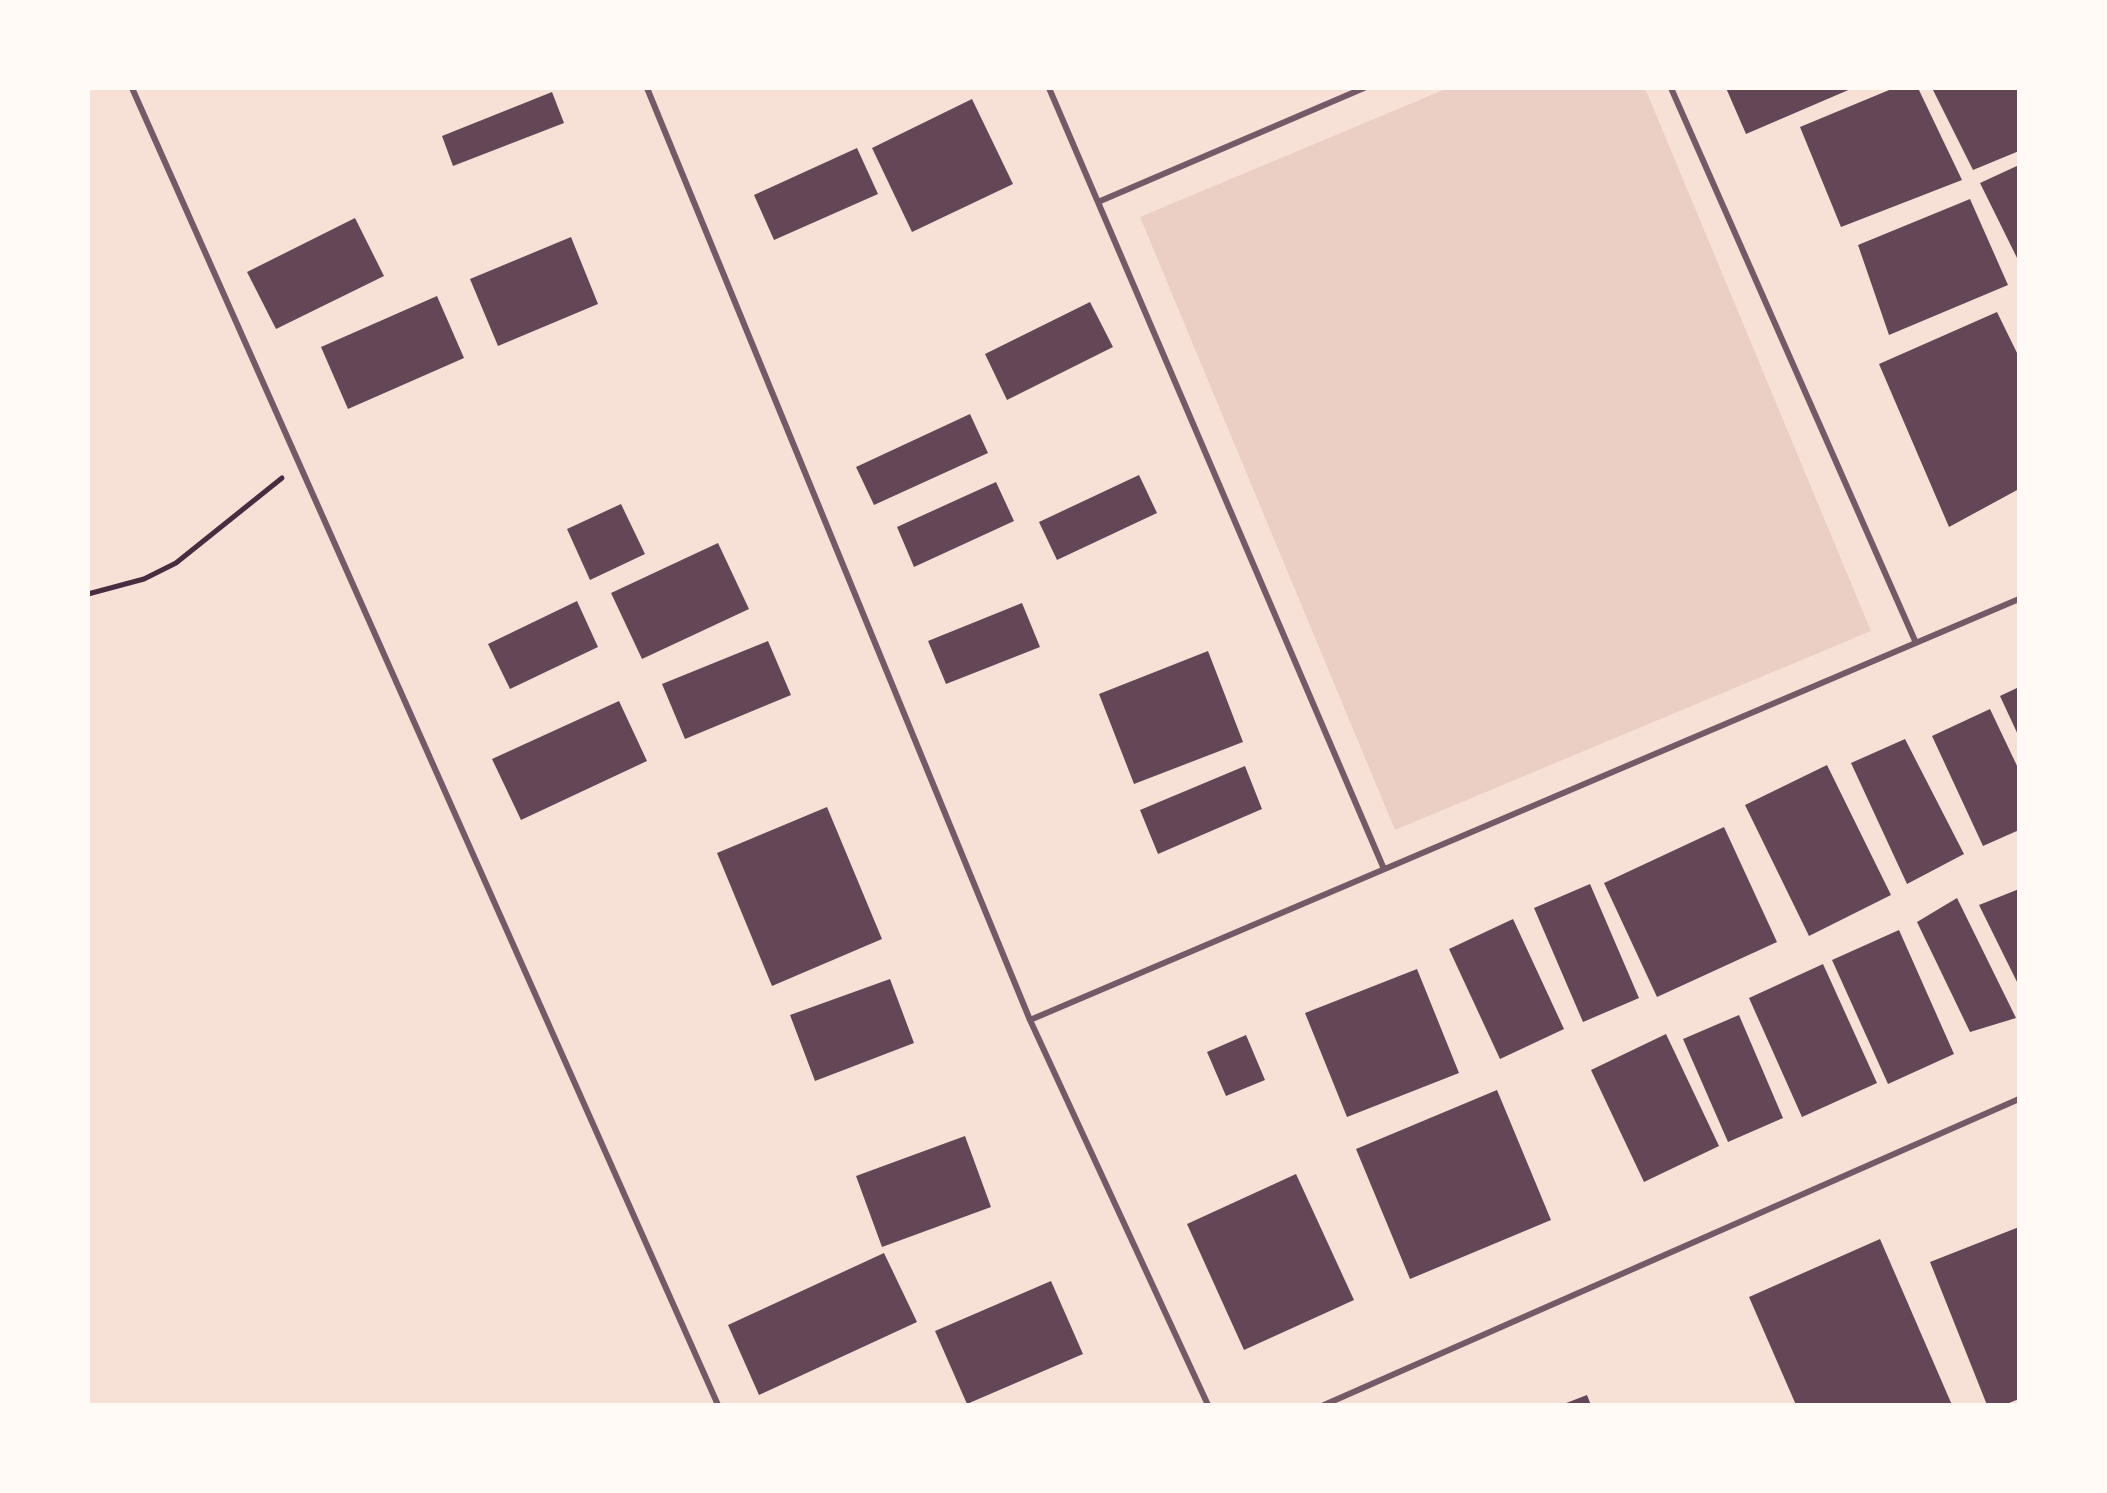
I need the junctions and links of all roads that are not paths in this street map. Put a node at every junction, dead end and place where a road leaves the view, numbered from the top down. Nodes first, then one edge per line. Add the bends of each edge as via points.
1 (132, 88) edge
2 (647, 88) edge
3 (1049, 88) edge
4 (1364, 88) edge
5 (1671, 88) edge
6 (1098, 202) junction
7 (2019, 599) edge
8 (1916, 643) junction
9 (1384, 869) junction
10 (1030, 1020) junction
11 (2019, 1099) edge
12 (718, 1405) edge
13 (1208, 1405) edge
14 (1324, 1405) edge

1 - 12 lane
2 - 10 lane
3 - 6 lane
4 - 6 lane
5 - 8 lane
6 - 9 lane
7 - 8 lane
8 - 9 lane
9 - 10 lane
10 - 13 lane
11 - 14 lane

